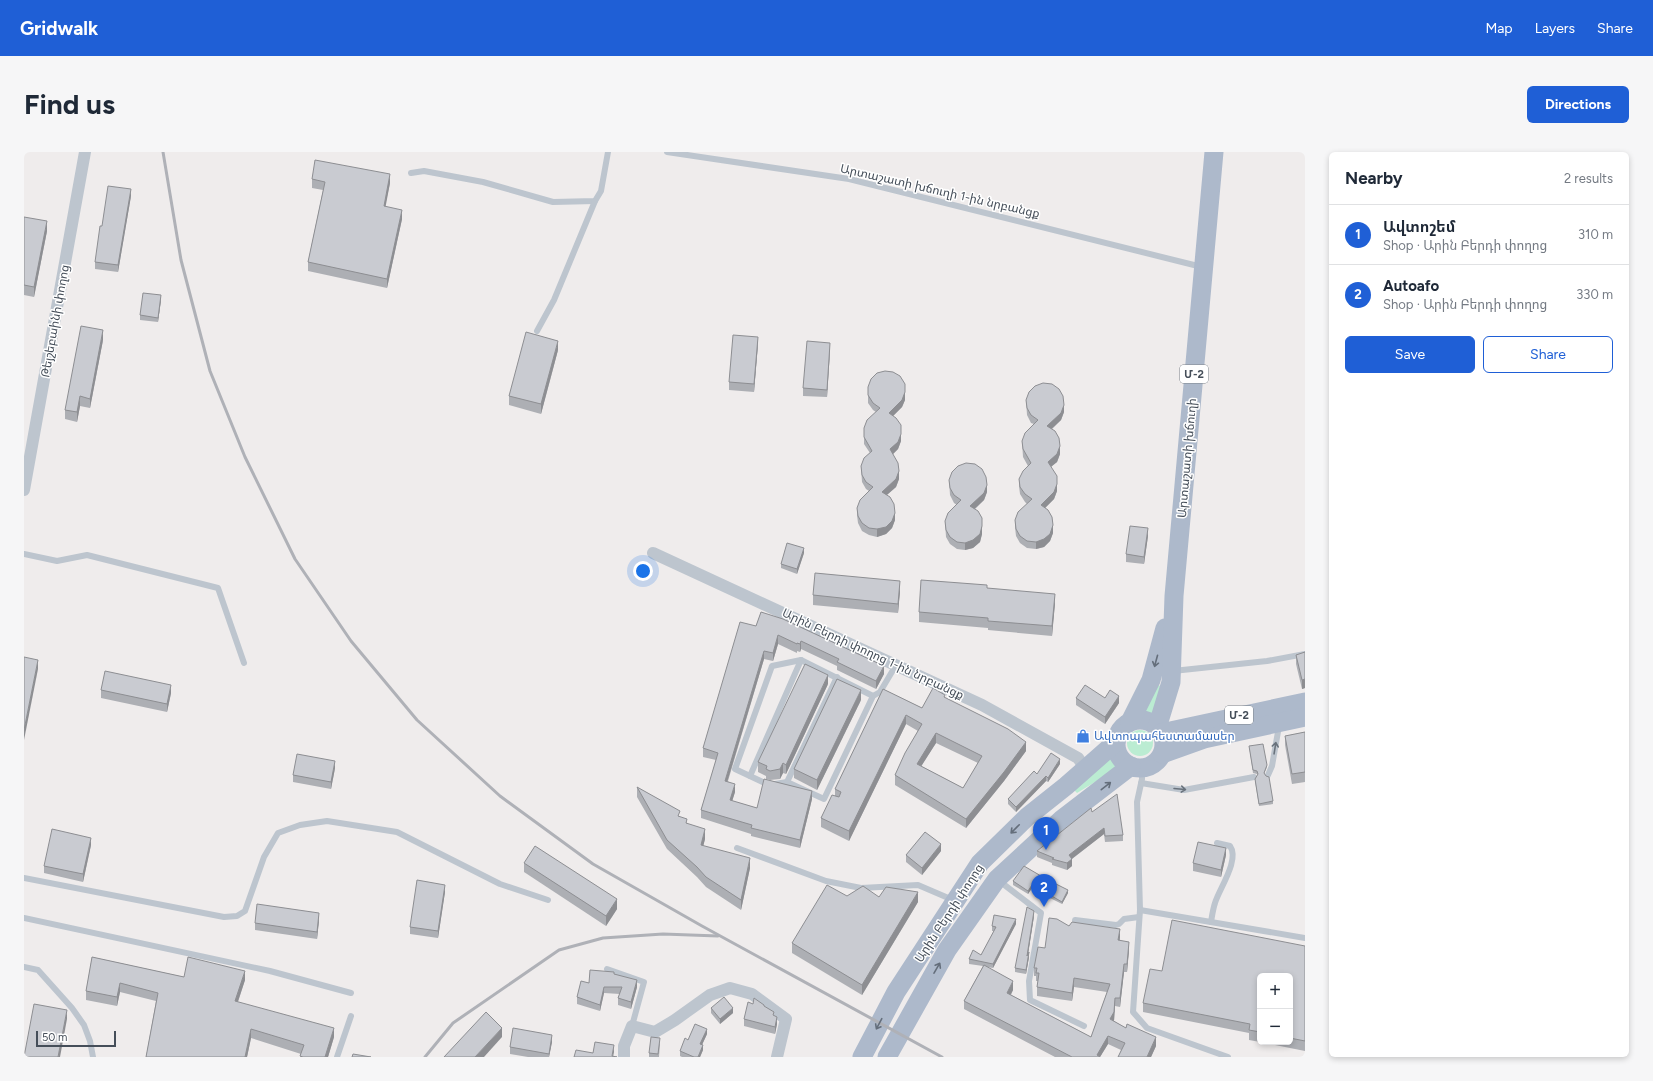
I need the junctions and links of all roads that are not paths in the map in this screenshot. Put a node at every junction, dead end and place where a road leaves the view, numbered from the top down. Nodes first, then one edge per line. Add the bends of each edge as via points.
1 (85, 152) edge
2 (608, 152) edge
3 (667, 152) edge
4 (1214, 152) edge
5 (411, 173) dead end
6 (595, 201) junction
7 (1204, 267) junction
8 (537, 332) dead end
9 (24, 490) edge
10 (653, 553) dead end
11 (24, 554) edge
12 (1174, 596) junction
13 (1305, 654) edge
14 (801, 660) junction
15 (244, 663) dead end
16 (896, 665) junction
17 (1171, 671) junction
18 (837, 677) junction
19 (873, 696) junction
20 (1305, 702) edge
21 (1305, 717) edge
22 (1280, 721) junction
23 (1130, 722) junction
24 (1159, 730) junction
25 (1116, 742) junction
26 (1162, 754) junction
27 (1085, 768) junction
28 (1138, 773) junction
29 (1268, 775) edge
30 (750, 776) junction
31 (1254, 777) edge
32 (786, 782) junction
33 (1217, 843) dead end
34 (737, 848) dead end
35 (24, 878) edge
36 (997, 879) junction
37 (548, 900) dead end
38 (956, 901) junction
39 (1140, 910) junction
40 (1140, 917) junction
41 (24, 918) edge
42 (1075, 920) dead end
43 (1210, 922) junction
44 (1305, 938) edge
45 (24, 967) edge
46 (607, 969) dead end
47 (351, 993) dead end
48 (350, 1016) dead end
49 (632, 1026) junction
50 (1084, 1026) dead end
51 (862, 1056) edge
52 (93, 1057) edge
53 (337, 1057) edge
54 (624, 1057) edge
55 (777, 1057) edge
56 (888, 1057) edge
57 (1228, 1057) edge

1 - 9 street, Թեյշեբաինի փողոց
2 - 6 lane via 601,191
3 - 7 lane, Արտաշատի խճուղի 1-ին նրբանցք via 849,179
4 - 7 main road, Արտաշատի խճուղի / Մ-2
5 - 6 lane via 424,171 483,182 553,202
6 - 8 lane via 554,300
7 - 12 main road, Արտաշատի խճուղի / Մ-2
10 - 16 street, Արին Բերդի փողոց 1-ին նրբանցք
11 - 15 lane via 57,561 87,555 218,588
12 - 17 main road, Արտաշատի խճուղի / Մ-2
12 -> 23 main road, Արտաշատի խճուղի / Մ-2 via 1151,680
13 - 17 lane via 1267,661
14 - 18 lane
14 - 30 lane
14 - 30 lane via 772,666 735,769
16 - 19 lane via 880,692
16 - 27 street, Արին Բերդի փողոց 1-ին նրբանցք via 982,704 1078,758
17 - 24 main road, Արտաշատի խճուղի / Մ-2 via 1171,682
18 - 19 lane
18 - 32 lane
19 - 32 lane via 824,799
20 - 24 main road, Մ-2
21 - 22 main road, Մ-2
22 - 26 main road, Մ-2 via 1204,739
29 -> 22 lane
23 - 24 main road via 1145,721 1152,723
23 - 25 main road, Մ-2 via 1121,730
24 - 26 main road, Մ-2 via 1164,743
25 - 27 main road, Արին Բերդի փողոց
25 - 28 main road via 1121,758
26 - 28 main road, Մ-2 via 1152,765
27 -> 38 main road, Արին Բերդի փողոց via 1027,817 980,863
28 -> 31 lane via 1184,790
36 -> 28 main road, Արին Բերդի փողոց via 1062,819
28 - 39 lane
30 - 32 lane via 768,784
33 - 43 lane via 1230,846 1233,853
34 - 38 lane via 826,881 861,888 918,885
35 - 37 lane via 224,917 237,916 245,911 264,857 278,833 300,824 328,821 397,832 500,884
36 - 50 lane via 1041,913 1029,981 1030,1000
56 -> 36 main road, Արին Բերդի փողոց via 947,950
38 -> 51 main road, Արին Բերդի փողոց via 896,992
39 - 40 lane
39 - 43 lane
40 - 42 lane via 1124,919 1116,925
40 - 57 lane via 1133,1012 1147,1028
41 - 47 lane via 270,971
43 - 44 lane
45 - 52 lane via 38,970 72,1008 84,1025
46 - 49 lane via 644,982
48 - 53 lane
49 - 54 street via 624,1046
49 - 55 street via 655,1032 710,995 730,988 752,994 786,1019

